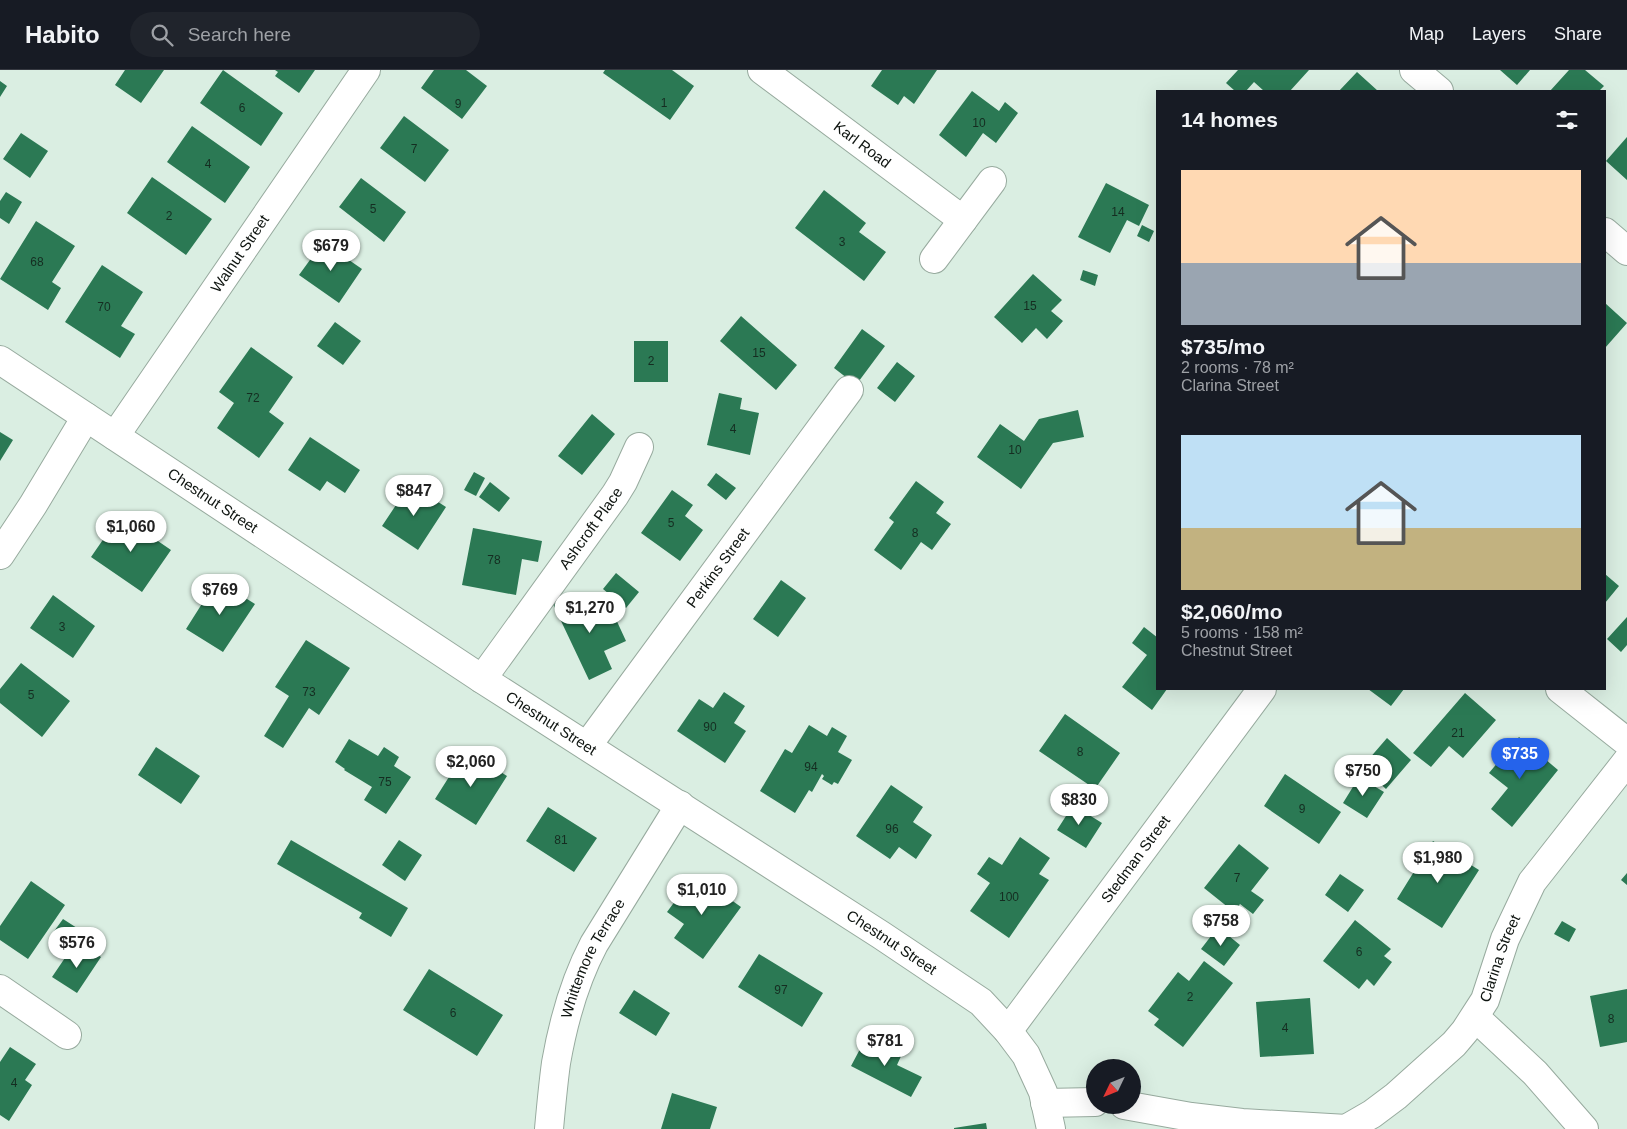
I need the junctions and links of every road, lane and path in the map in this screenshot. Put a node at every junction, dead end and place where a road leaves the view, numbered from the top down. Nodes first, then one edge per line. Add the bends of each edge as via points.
1 (366, 70) edge
2 (762, 70) edge
3 (1414, 70) edge
4 (1438, 90) edge
5 (992, 181) dead end
6 (963, 220) junction
7 (1606, 233) edge
8 (1627, 251) edge
9 (934, 259) dead end
10 (0, 360) edge
11 (849, 390) dead end
12 (86, 417) junction
13 (115, 436) junction
14 (639, 447) dead end
15 (0, 555) edge
16 (482, 679) junction
17 (1261, 690) edge
18 (1561, 690) edge
19 (1627, 742) edge
20 (587, 746) junction
21 (1627, 761) edge
22 (680, 805) junction
23 (0, 989) edge
24 (1475, 1017) junction
25 (1008, 1031) junction
26 (68, 1035) dead end
27 (1086, 1105) edge
28 (1141, 1108) edge
29 (1048, 1116) edge
30 (549, 1129) edge
31 (1346, 1129) edge
32 (1584, 1129) edge

1 - 13 street, Walnut Street
2 - 6 street, Karl Road
3 - 4 street
5 - 6 street
6 - 9 street
7 - 8 street
10 - 12 street, Chestnut Street
11 - 20 street, Perkins Street
12 - 13 street, Chestnut Street
12 - 15 street
13 - 16 street, Chestnut Street
14 - 16 street, Ashcroft Place via 615,495
16 - 20 street, Chestnut Street
17 - 25 street, Stedman Street
18 - 19 street
20 - 22 street, Chestnut Street
21 - 24 street, Clarina Street via 1532,882 1505,939 1485,1000
22 - 25 street, Chestnut Street via 981,1002
22 - 30 street, Whittemore Terrace via 585,962 556,1063
23 - 26 street
24 - 31 street, Clarina Street via 1454,1044 1396,1096
24 - 32 street via 1536,1073
25 - 29 street, Chestnut Street via 1034,1070
27 - 29 street
28 - 31 street via 1242,1124

